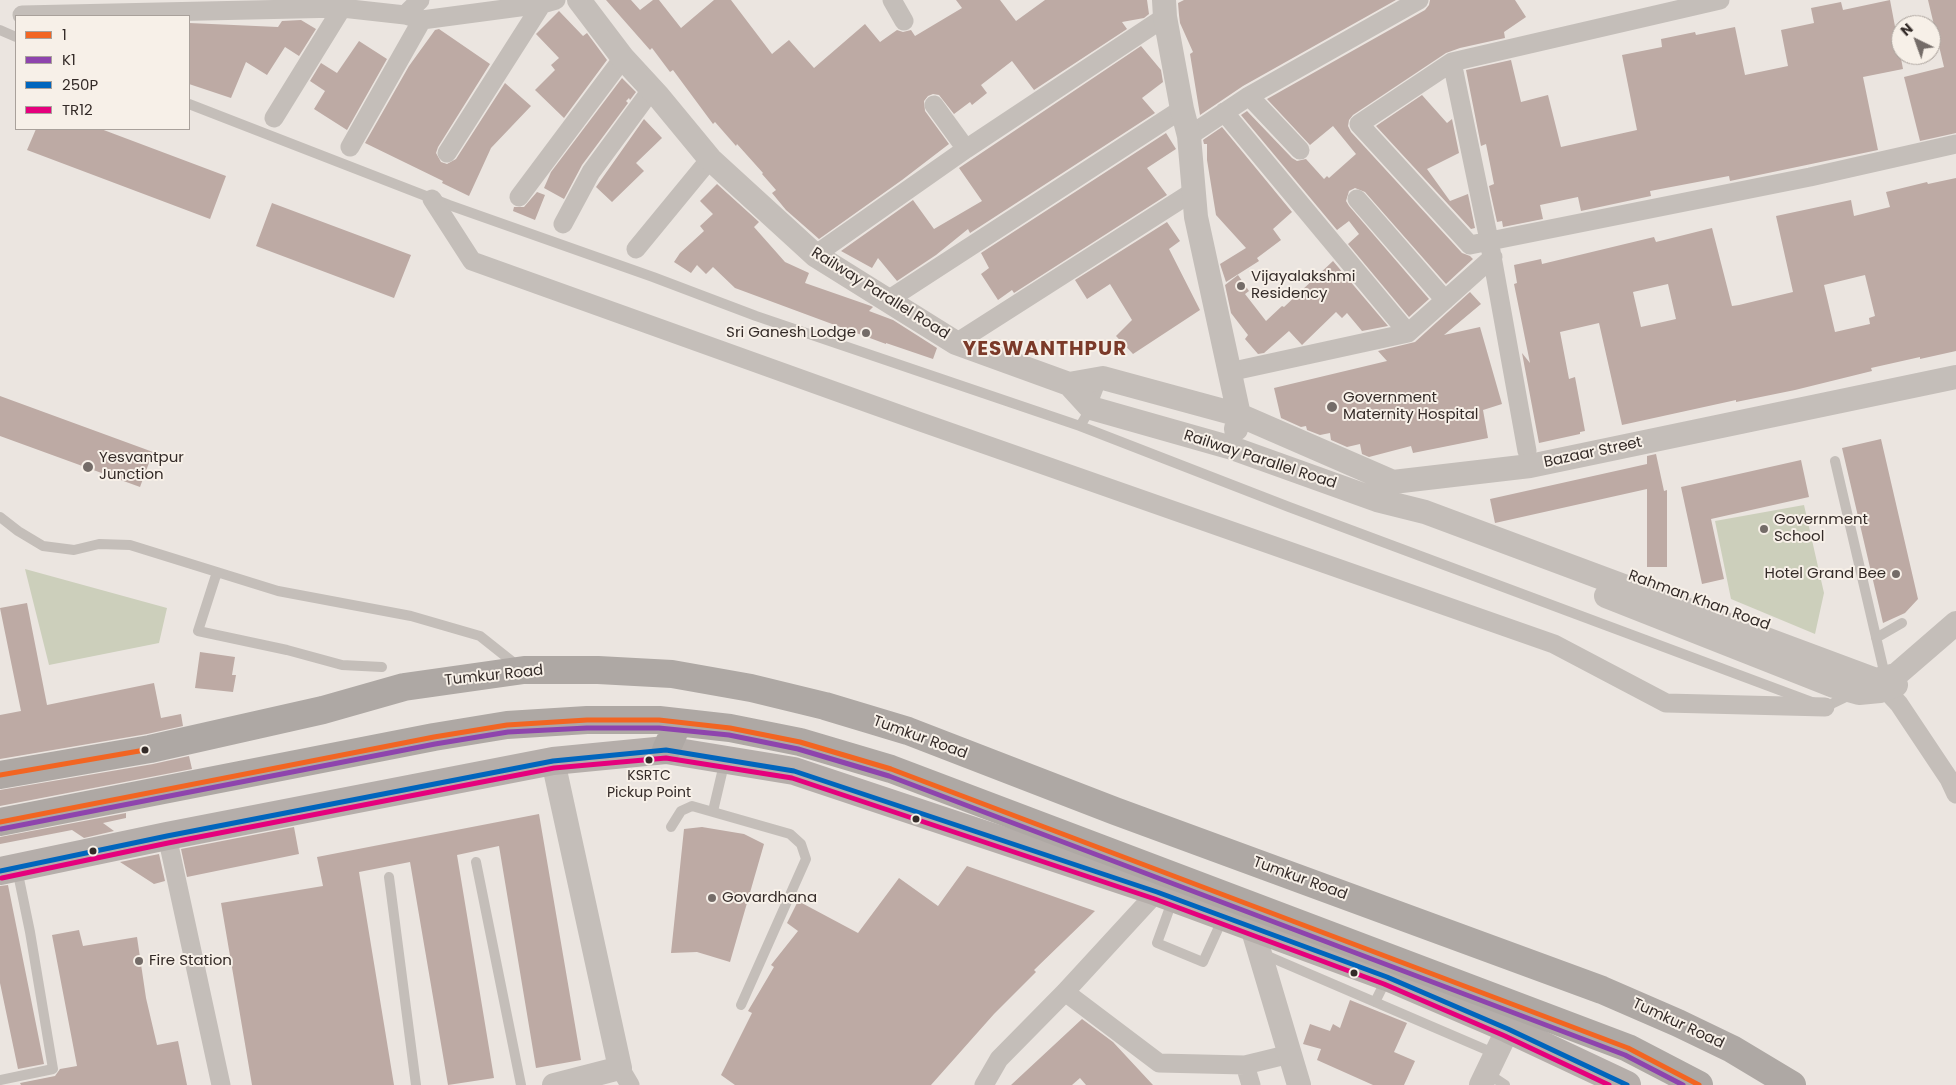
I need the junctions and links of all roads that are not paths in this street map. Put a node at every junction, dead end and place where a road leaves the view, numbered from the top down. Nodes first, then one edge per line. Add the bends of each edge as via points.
1 (420, 0) edge
2 (579, 0) edge
3 (892, 0) edge
4 (1419, 0) edge
5 (1720, 0) edge
6 (549, 2) edge
7 (342, 8) junction
8 (1165, 9) edge
9 (22, 15) dead end
10 (413, 18) junction
11 (904, 21) dead end
12 (0, 30) edge
13 (15, 37) edge
14 (623, 58) junction
15 (1452, 62) junction
16 (652, 89) junction
17 (1250, 96) junction
18 (190, 104) edge
19 (934, 105) dead end
20 (1182, 109) junction
21 (1224, 112) junction
22 (274, 118) dead end
23 (1189, 136) junction
24 (1956, 144) edge
25 (350, 147) dead end
26 (966, 149) junction
27 (1300, 150) dead end
28 (447, 153) dead end
29 (710, 159) junction
30 (1194, 191) junction
31 (519, 197) dead end
32 (1357, 199) dead end
33 (440, 202) junction
34 (563, 224) dead end
35 (1491, 248) junction
36 (636, 249) dead end
37 (815, 255) junction
38 (888, 300) junction
39 (1445, 300) junction
40 (1408, 333) junction
41 (956, 343) junction
42 (1956, 362) edge
43 (1229, 372) junction
44 (1956, 377) edge
45 (1103, 378) junction
46 (1069, 384) junction
47 (1956, 389) edge
48 (1239, 415) junction
49 (1086, 417) junction
50 (1232, 448) junction
51 (1529, 459) junction
52 (1836, 461) dead end
53 (1428, 496) junction
54 (1377, 500) joint
55 (0, 517) edge
56 (5, 526) edge
57 (217, 572) junction
58 (1956, 604) edge
59 (1902, 623) dead end
60 (1956, 623) edge
61 (1876, 638) junction
62 (1956, 638) edge
63 (382, 667) dead end
64 (524, 670) junction
65 (1873, 679) junction
66 (1825, 707) junction
67 (678, 722) junction
68 (666, 750) junction
69 (725, 759) junction
70 (553, 761) junction
71 (0, 775) edge
72 (1954, 782) edge
73 (713, 811) junction
74 (0, 822) edge
75 (671, 827) dead end
76 (167, 836) junction
77 (476, 862) dead end
78 (8, 869) edge
79 (390, 877) dead end
80 (1165, 895) junction
81 (1223, 916) junction
82 (1252, 927) junction
83 (1260, 952) junction
84 (1387, 977) junction
85 (1065, 992) junction
86 (1375, 1002) junction
87 (740, 1005) dead end
88 (1513, 1018) junction
89 (1290, 1054) junction
90 (1245, 1065) junction
91 (1492, 1074) edge
92 (625, 1076) edge
93 (0, 1080) edge
94 (1622, 1084) edge
95 (221, 1085) edge
96 (416, 1085) edge
97 (520, 1085) edge
98 (554, 1085) edge
99 (984, 1085) edge
100 (1251, 1085) edge
101 (1299, 1085) edge
102 (1699, 1085) edge
103 (1792, 1085) edge

1 - 10 street
2 - 14 street, Railway Parallel Road
3 - 11 street
4 - 17 street
5 - 15 street
6 - 10 street
6 - 28 street
7 - 9 street
7 - 10 street
7 - 22 street
8 - 20 street
8 - 26 street
10 - 25 street
12 - 13 lane
14 - 16 street, Railway Parallel Road
14 - 31 street
15 - 35 street
15 - 35 street via 1359,124 1470,245
16 - 29 street, Railway Parallel Road
16 - 34 street via 590,172
17 - 21 street
17 - 27 street
18 - 33 lane
19 - 26 street
20 - 23 street
20 - 38 street
21 - 23 street
21 - 40 street
23 - 30 street
24 - 35 street
26 - 37 street
29 - 36 street
29 - 37 street, Railway Parallel Road
30 - 41 street
30 - 43 street via 1196,217
32 - 39 street
33 - 49 lane via 756,316
33 - 66 street via 472,261 1554,644 1666,703
35 - 39 street
35 - 51 street
37 - 38 street, Railway Parallel Road
38 - 41 street, Railway Parallel Road
39 - 40 street
40 - 43 street
41 - 46 street, Railway Parallel Road
42 - 51 street
43 - 48 street
44 - 51 street, Bazaar Street
45 - 46 street
45 - 48 street, Bazaar Street
45 - 49 lane
46 - 49 street, Railway Parallel Road
47 - 53 street via 1603,467
48 - 50 street
48 - 53 street, Bazaar Street
49 - 50 street, Railway Parallel Road
49 - 66 lane via 1298,510
50 - 54 street, Railway Parallel Road
51 - 53 street, Bazaar Street
52 - 61 lane
53 - 54 street, Rahman Khan Road
53 - 65 street, Rahman Khan Road
55 - 56 lane
56 - 57 lane via 43,546 74,550 98,544 130,545
57 - 63 lane via 198,631 287,650 342,666
57 - 64 lane via 278,591 411,616 480,636
58 - 65 street
59 - 61 lane
60 - 65 street via 1896,675
61 - 65 lane
62 - 65 street via 1914,677
64 - 71 highway, Tumkur Road via 404,687 323,710 150,750
64 - 103 highway, Tumkur Road via 672,674 751,688 908,732 1602,990 1678,1022
65 - 66 lane via 1850,696
65 - 72 street via 1899,704
67 - 68 highway
67 - 74 highway via 588,720 507,725
67 - 88 highway via 800,742 891,769
68 - 69 main road
68 - 70 main road
69 - 73 lane
69 - 80 main road via 794,770
70 - 76 main road
70 - 92 street
73 - 75 lane via 692,806 681,811
73 - 87 lane via 790,834 801,844 806,860
76 - 78 main road
76 - 95 street
77 - 97 lane
78 - 93 lane via 30,932 53,1069
79 - 96 lane
80 - 81 main road
80 - 81 lane via 1157,943 1203,962
80 - 85 street
81 - 82 main road
82 - 83 street
82 - 84 main road
83 - 86 lane
83 - 89 street
84 - 86 lane
84 - 88 main road
85 - 90 street via 1158,1063
85 - 99 street via 999,1059
86 - 91 lane
88 - 91 street
88 - 94 main road
88 - 102 highway via 1628,1048
89 - 90 street
89 - 101 street
90 - 100 street
92 - 98 street

